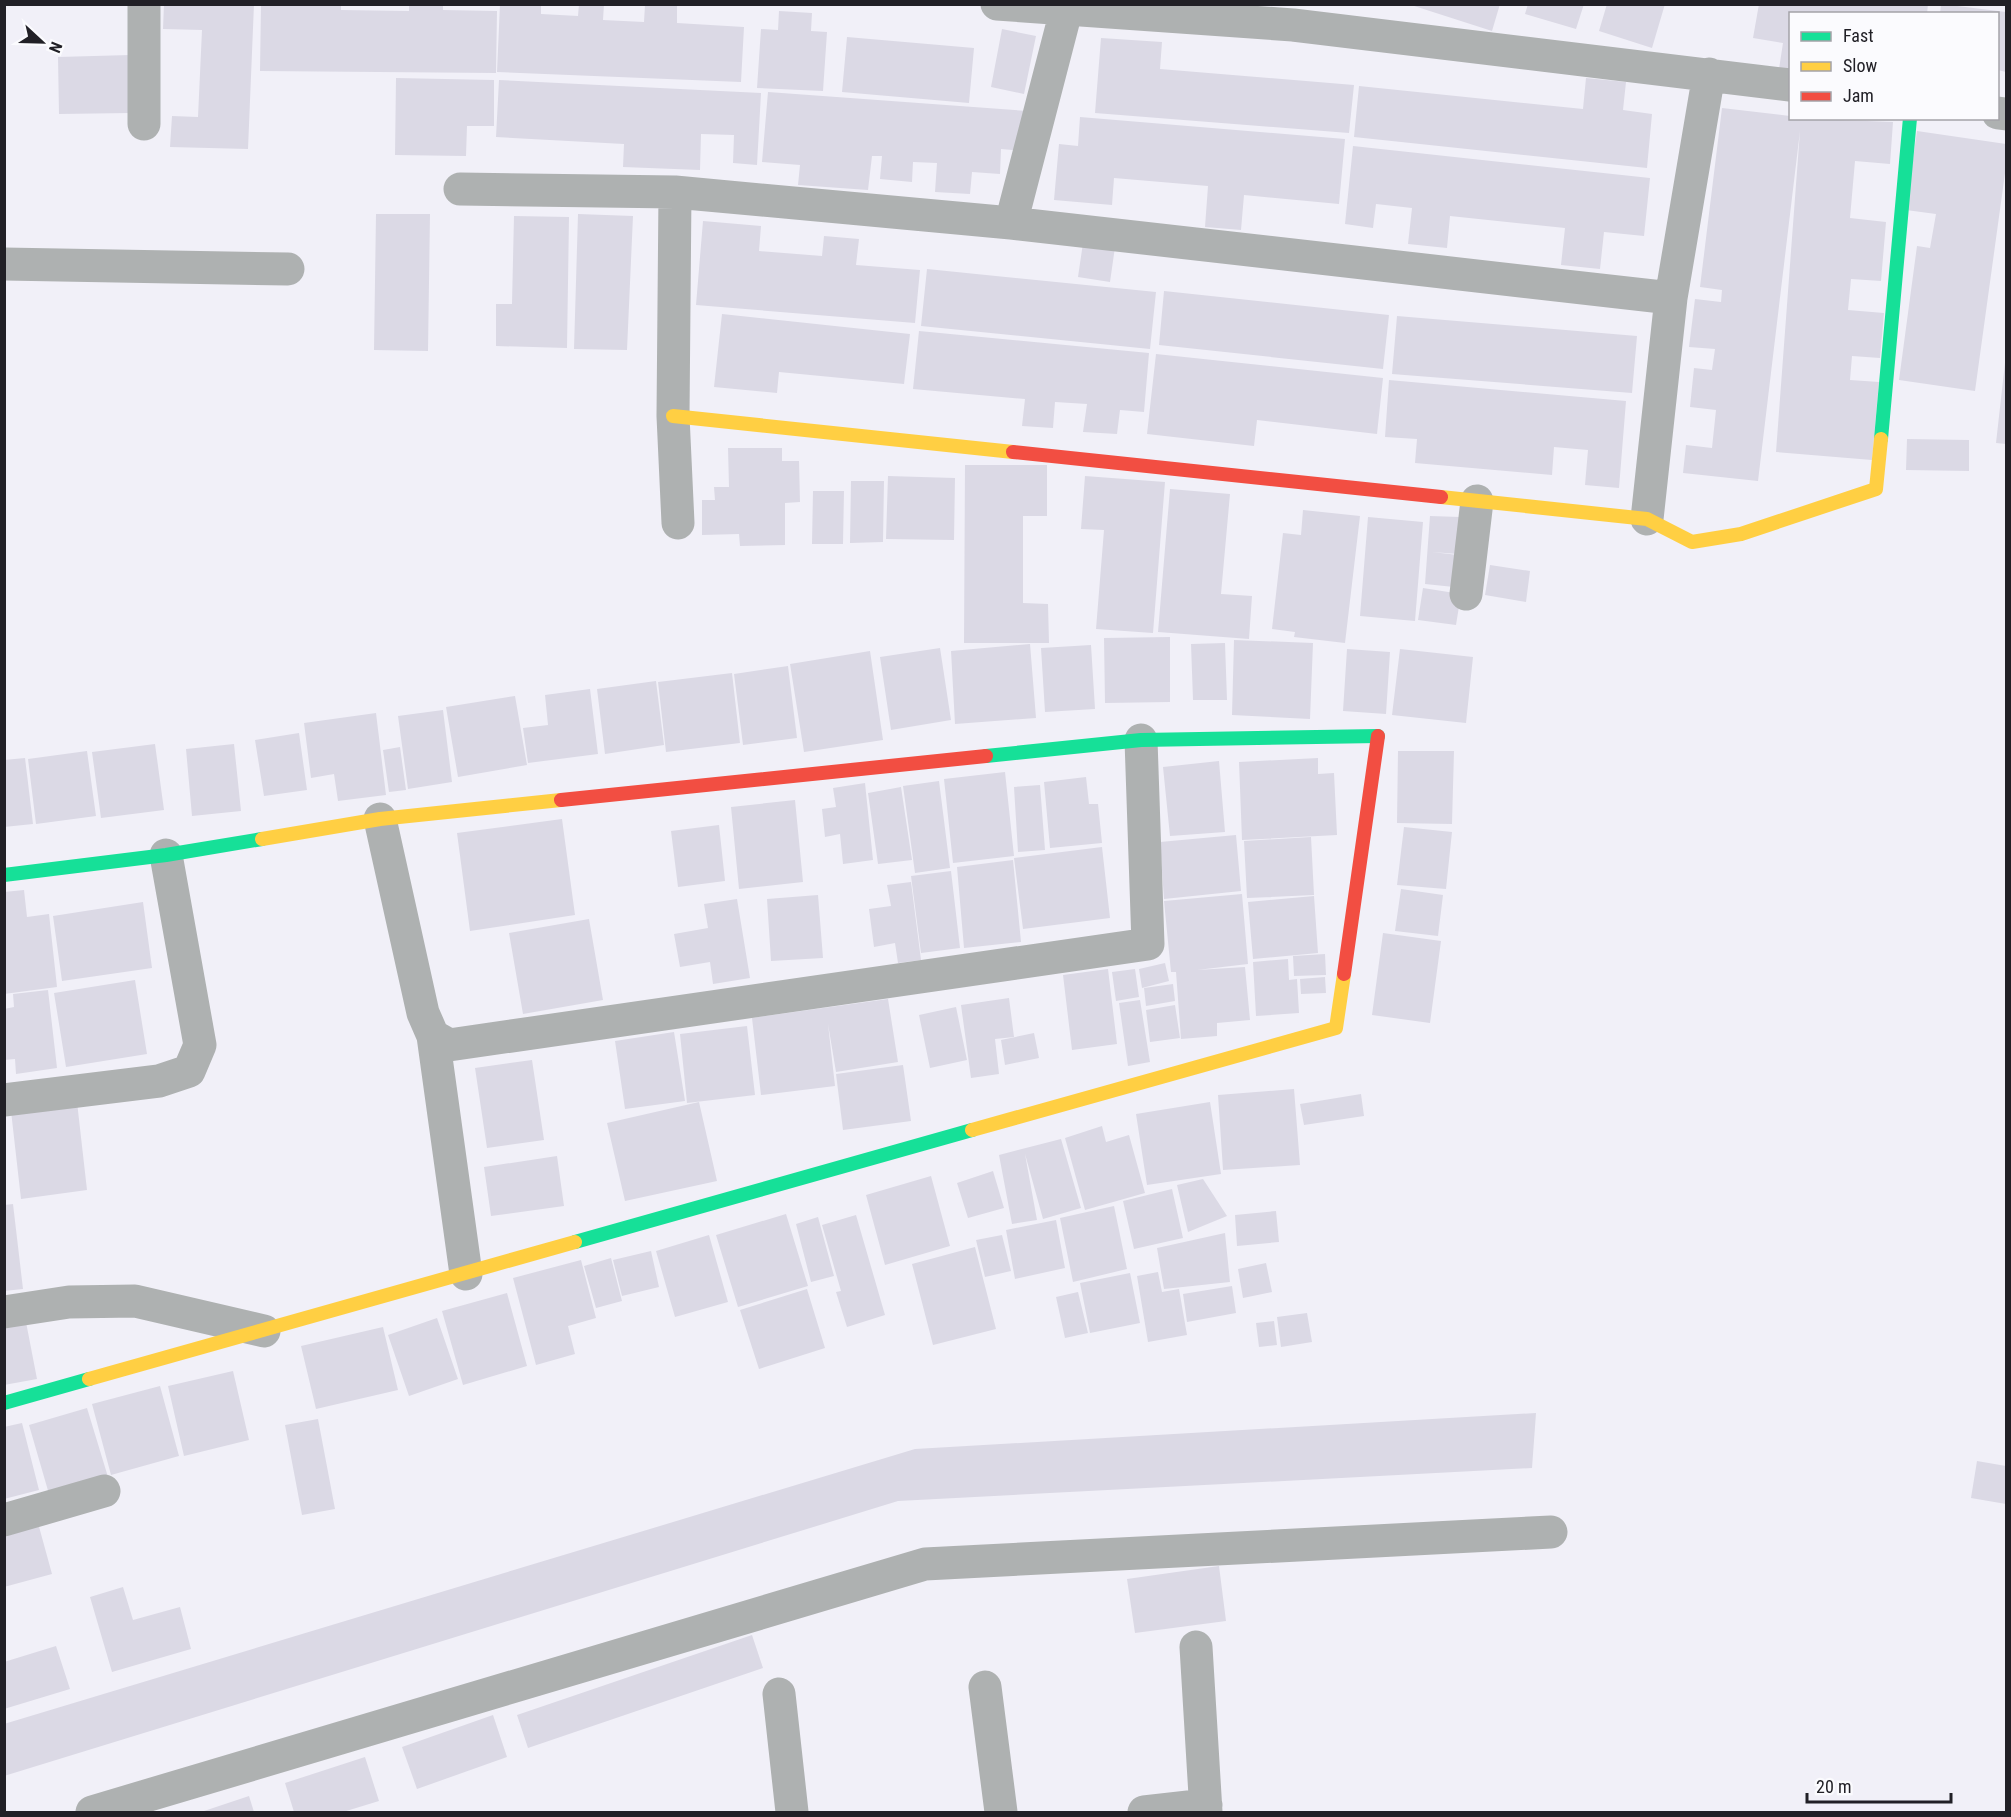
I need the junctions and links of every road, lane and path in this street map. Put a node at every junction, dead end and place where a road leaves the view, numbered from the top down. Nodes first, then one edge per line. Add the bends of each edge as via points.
1 (144, 4) edge
2 (997, 4) edge
3 (1066, 11) junction
4 (1709, 74) junction
5 (1789, 85) edge
6 (1910, 120) edge
7 (144, 124) dead end
8 (460, 189) dead end
9 (675, 192) junction
10 (1011, 223) junction
11 (4, 264) edge
12 (288, 270) dead end
13 (1671, 298) junction
14 (673, 416) junction
15 (1477, 501) junction
16 (1647, 519) junction
17 (678, 523) dead end
18 (1466, 594) dead end
19 (1141, 740) junction
20 (380, 819) junction
21 (166, 855) junction
22 (4, 875) edge
23 (433, 1036) junction
24 (4, 1100) edge
25 (466, 1274) junction
26 (4, 1312) edge
27 (264, 1331) junction
28 (4, 1403) edge
29 (104, 1491) dead end
30 (4, 1520) edge
31 (1551, 1532) dead end
32 (1196, 1647) dead end
33 (985, 1687) dead end
34 (779, 1694) dead end
35 (1206, 1809) edge
36 (92, 1812) edge
37 (792, 1812) edge
38 (1001, 1812) edge
39 (1144, 1812) edge

1 - 7 street
2 - 3 street
3 - 4 street via 1293,25
3 - 10 street
4 - 5 street
4 - 13 street
6 - 16 street via 1876,489 1741,534 1692,542
8 - 9 street
9 - 10 street
9 - 14 street
10 - 13 street
11 - 12 street
13 - 16 street
14 - 15 street
14 - 17 street
15 - 16 street
15 - 18 street
19 - 20 street
19 - 23 street via 1148,944 449,1045
19 - 25 street via 1378,736 1336,1028
20 - 21 street
20 - 23 street via 423,1013
21 - 22 street
21 - 24 street via 200,1045 189,1071 159,1081
23 - 25 street
25 - 27 street
26 - 27 street via 69,1302 135,1301
27 - 28 street
29 - 30 street
31 - 36 street via 925,1564
32 - 35 street
33 - 38 street
34 - 37 street
35 - 39 street

